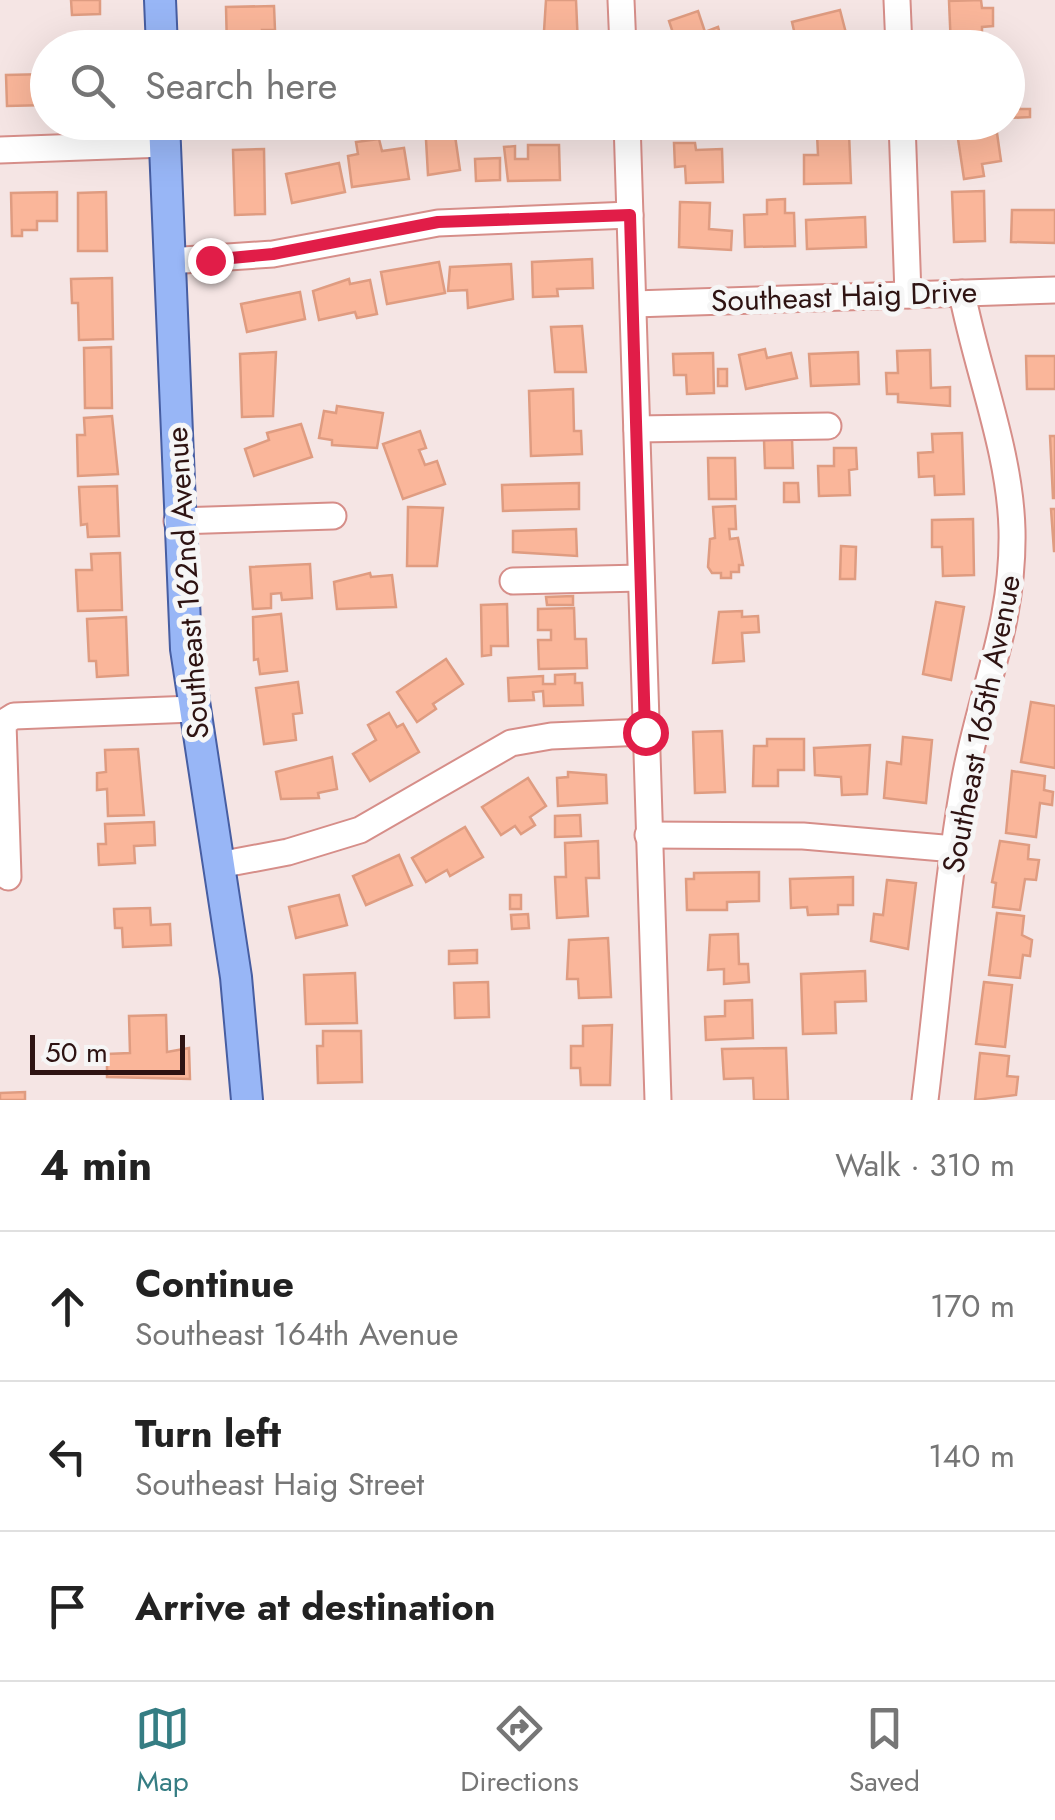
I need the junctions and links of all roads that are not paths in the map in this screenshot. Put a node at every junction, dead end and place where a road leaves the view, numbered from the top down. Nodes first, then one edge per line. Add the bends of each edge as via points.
1 (160, 0) edge
2 (622, 0) edge
3 (898, 0) edge
4 (161, 30) edge
5 (623, 30) edge
6 (899, 30) edge
7 (95, 140) edge
8 (165, 140) edge
9 (627, 140) edge
10 (903, 140) edge
11 (6, 149) edge
12 (630, 215) junction
13 (169, 260) junction
14 (1055, 290) edge
15 (962, 293) junction
16 (908, 295) junction
17 (634, 304) junction
18 (828, 426) dead end
19 (637, 429) junction
20 (333, 516) dead end
21 (177, 521) junction
22 (641, 578) junction
23 (513, 581) dead end
24 (193, 710) junction
25 (645, 732) junction
26 (648, 835) junction
27 (956, 849) junction
28 (219, 865) junction
29 (8, 877) dead end
30 (248, 1100) edge
31 (658, 1100) edge
32 (925, 1100) edge

1 - 4 main road
2 - 5 street
3 - 6 street
7 - 11 street
8 - 13 main road, Southeast 162nd Avenue
9 - 12 street
10 - 16 street
12 - 13 street via 438,222 239,258
12 - 17 street
13 - 21 main road, Southeast 162nd Avenue
14 - 15 street, Southeast Haig Drive
15 - 16 street, Southeast Haig Drive
15 - 27 street, Southeast 165th Avenue via 1001,453 1012,566 1008,616 970,752
16 - 17 street, Southeast Haig Drive
17 - 19 street
18 - 19 street
19 - 22 street
20 - 21 street
21 - 24 main road, Southeast 162nd Avenue
22 - 23 street
22 - 25 street
24 - 28 main road, Southeast 162nd Avenue
24 - 29 street via 14,716 3,724
25 - 26 street
25 - 28 street via 511,743 360,830
26 - 27 street via 803,836
26 - 31 street
27 - 32 street, Southeast 165th Avenue
28 - 30 main road, Southeast 162nd Avenue

